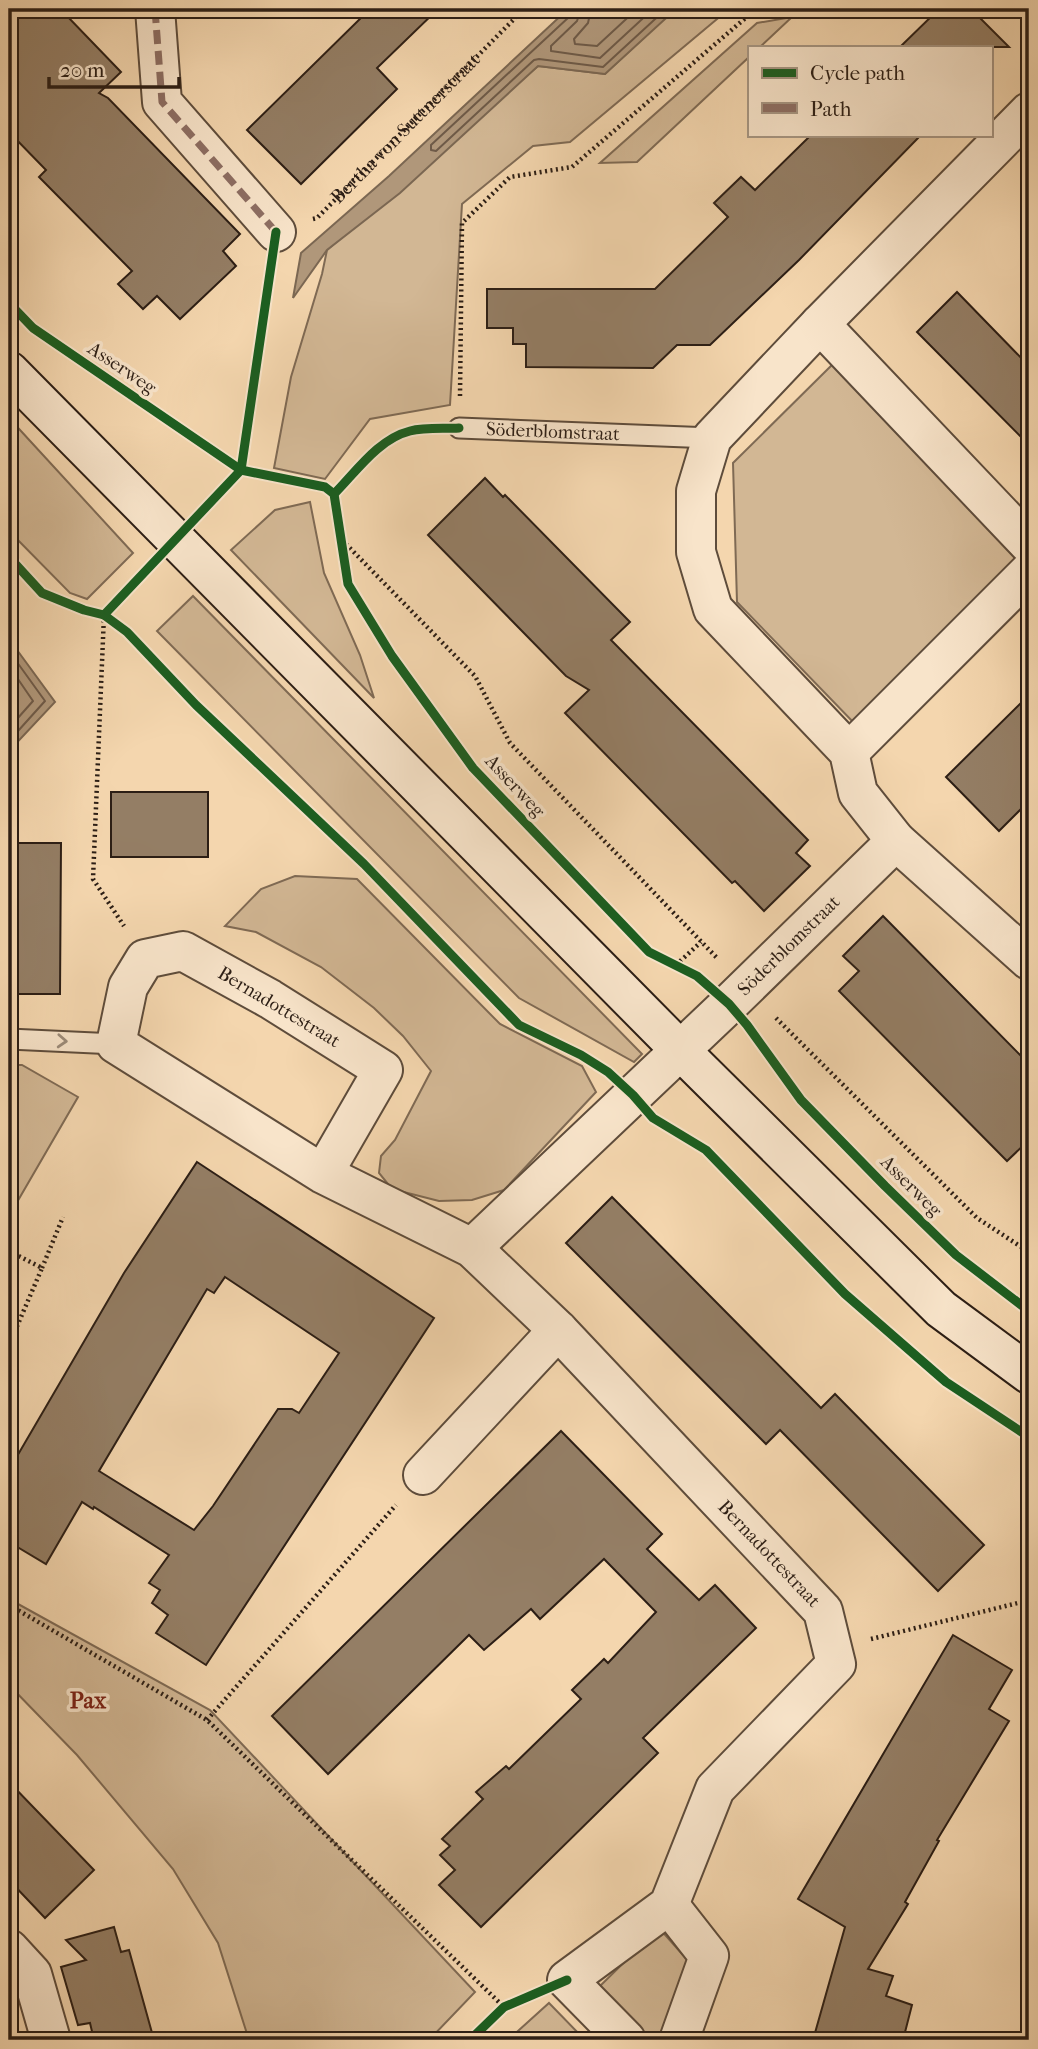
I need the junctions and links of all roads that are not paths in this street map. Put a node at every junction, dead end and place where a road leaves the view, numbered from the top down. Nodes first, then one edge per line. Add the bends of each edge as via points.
1 (155, 9) edge
2 (1029, 112) edge
3 (276, 232) road end
4 (820, 324) junction
5 (9, 371) edge
6 (459, 428) road end
7 (712, 438) junction
8 (1029, 544) edge
9 (1029, 572) edge
10 (849, 752) junction
11 (896, 841) junction
12 (1029, 960) edge
13 (9, 1039) edge
14 (116, 1044) junction
15 (680, 1050) junction
16 (323, 1174) junction
17 (472, 1248) junction
18 (558, 1330) junction
19 (1029, 1374) edge
20 (423, 1475) road end
21 (668, 1905) junction
22 (9, 1949) edge
23 (51, 2040) edge
24 (626, 2040) edge
25 (679, 2040) edge

1 - 3 street via 162,102
2 - 4 street
4 - 7 street
4 - 8 street
5 - 15 street
6 - 7 lane, Söderblomstraat
7 - 10 street via 696,491 696,552 713,609
9 - 10 street
10 - 11 street via 858,793
11 - 12 street
11 - 15 street, Söderblomstraat
13 -> 14 lane, Bernadottestraat
14 - 16 street, Bernadottestraat
14 - 16 street, Bernadottestraat via 128,987 145,959 183,951 271,999 383,1070
15 - 17 street
15 - 19 street via 941,1309
16 - 17 street, Bernadottestraat
17 - 18 street, Bernadottestraat
18 - 20 street
18 - 21 street, Bernadottestraat via 823,1611 836,1664 715,1789
21 - 24 street via 567,1980
21 - 25 street via 709,1956
22 - 23 street via 32,1973

